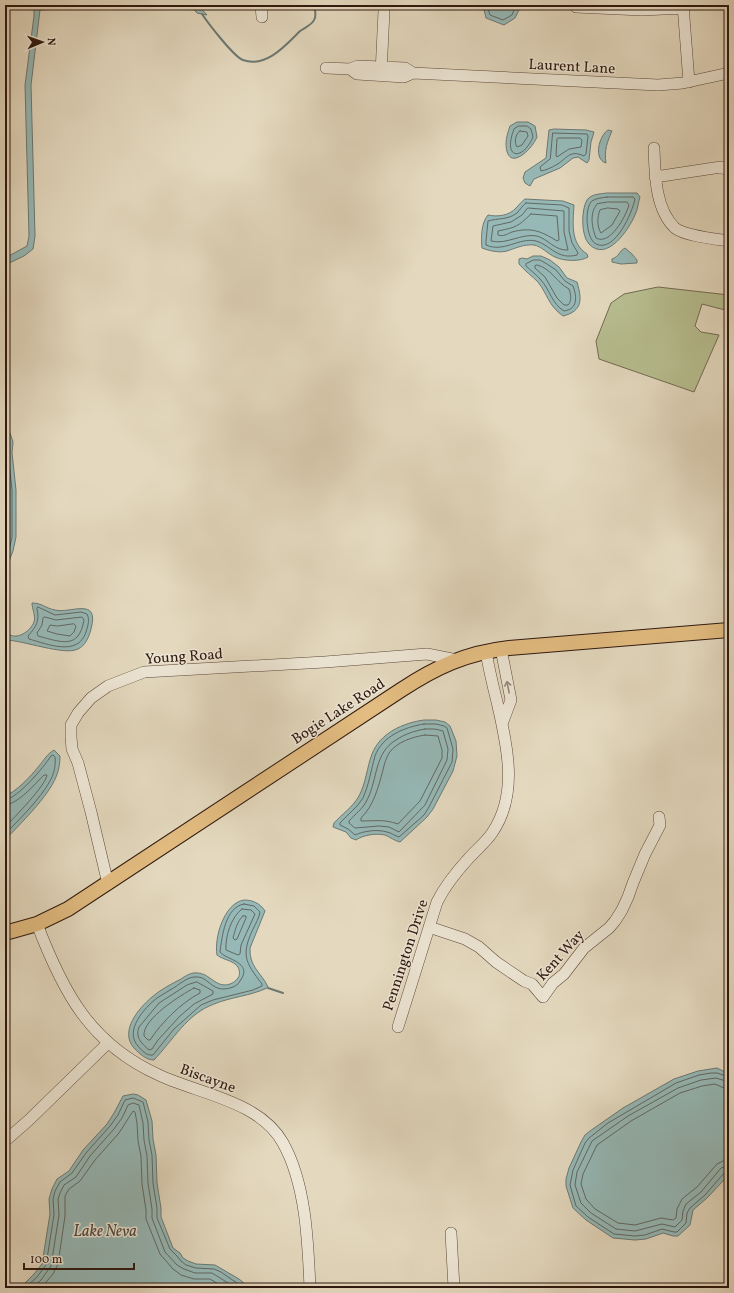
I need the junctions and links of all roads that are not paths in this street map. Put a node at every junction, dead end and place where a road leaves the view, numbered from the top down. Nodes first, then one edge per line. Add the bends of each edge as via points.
1 (261, 5) edge
2 (576, 7) dead end
3 (683, 7) edge
4 (384, 11) dead end
5 (262, 17) dead end
6 (326, 68) dead end
7 (381, 71) junction
8 (729, 73) edge
9 (689, 82) junction
10 (654, 148) dead end
11 (729, 171) edge
12 (655, 177) junction
13 (729, 241) edge
14 (729, 630) edge
15 (501, 649) junction
16 (486, 652) junction
17 (457, 660) junction
18 (502, 724) junction
19 (659, 817) dead end
20 (108, 884) junction
21 (37, 924) junction
22 (429, 927) junction
23 (5, 933) edge
24 (398, 1027) dead end
25 (108, 1043) junction
26 (5, 1141) edge
27 (451, 1233) dead end
28 (310, 1288) edge
29 (454, 1288) edge

1 - 5 street
2 - 3 street via 642,10
3 - 9 street
4 - 7 street
6 - 7 street, Laurent Lane via 350,69 357,74
7 - 9 street, Laurent Lane via 404,77 413,73 652,85
8 - 9 street, Laurent Lane
10 - 12 street
11 - 12 street via 721,168
12 - 13 street via 663,211 676,228 698,237
14 - 15 main road, Bogie Lake Road
15 - 16 main road, Bogie Lake Road
18 -> 15 street via 511,700
16 - 17 main road, Bogie Lake Road
16 - 18 street, Pennington Drive
17 - 20 main road, Bogie Lake Road via 433,670 406,687
17 - 20 street, Young Road via 427,654 144,672 108,686 91,698 71,725 72,749 91,812
18 - 22 street, Pennington Drive via 508,780 504,811 492,833 444,889
19 - 22 street, Kent Way via 660,825 616,921 584,948 543,997 532,984 496,962 479,947 465,939
20 - 21 main road, Bogie Lake Road via 60,914
21 - 23 main road, Bogie Lake Road
21 - 25 street, Biscayne via 60,976 79,1010
22 - 24 street, Pennington Drive
25 - 26 street
25 - 28 street, Biscayne via 157,1074 247,1109 268,1124 283,1142 300,1188
27 - 29 street

